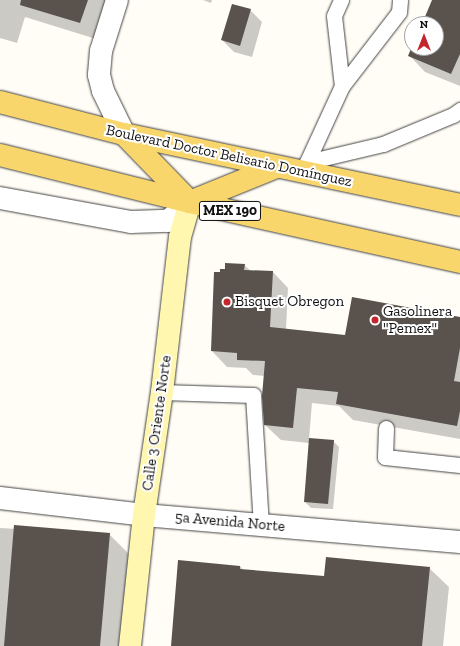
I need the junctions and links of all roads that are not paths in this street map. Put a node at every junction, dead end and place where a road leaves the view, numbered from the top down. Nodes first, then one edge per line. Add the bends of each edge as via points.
1 (117, 0) edge
2 (341, 0) edge
3 (400, 0) edge
4 (342, 86) junction
5 (0, 102) edge
6 (458, 114) edge
7 (124, 134) junction
8 (0, 155) edge
9 (307, 162) junction
10 (276, 167) junction
11 (328, 178) junction
12 (0, 198) edge
13 (190, 202) junction
14 (460, 205) edge
15 (460, 262) edge
16 (162, 392) junction
17 (386, 428) dead end
18 (460, 465) edge
19 (0, 498) edge
20 (144, 515) junction
21 (261, 525) junction
22 (460, 542) edge
23 (130, 646) edge

1 - 7 street via 101,51 99,75 103,91
2 - 4 lane via 334,16
3 - 4 lane via 399,12
4 - 9 lane
5 - 7 main road, Boulevard Doctor Belisario Domínguez
6 - 9 lane via 383,144
7 - 10 main road, Boulevard Doctor Belisario Domínguez
7 - 13 main road
8 - 13 main road, MEX 190
9 - 11 lane
10 - 11 main road, Boulevard Doctor Belisario Domínguez
10 - 13 main road
11 - 14 main road, Boulevard Doctor Belisario Domínguez
12 - 13 street via 131,222 168,221
13 - 15 main road, MEX 190
13 - 16 main road, Calle 3 Oriente Norte via 180,237
16 - 20 main road, Calle 3 Oriente Norte
16 - 21 lane via 253,395
17 - 18 lane via 384,457
19 - 20 street, 5a Avenida Norte
20 - 21 street, 5a Avenida Norte
20 - 23 main road, Calle 3 Oriente Norte
21 - 22 street, 5a Avenida Norte

